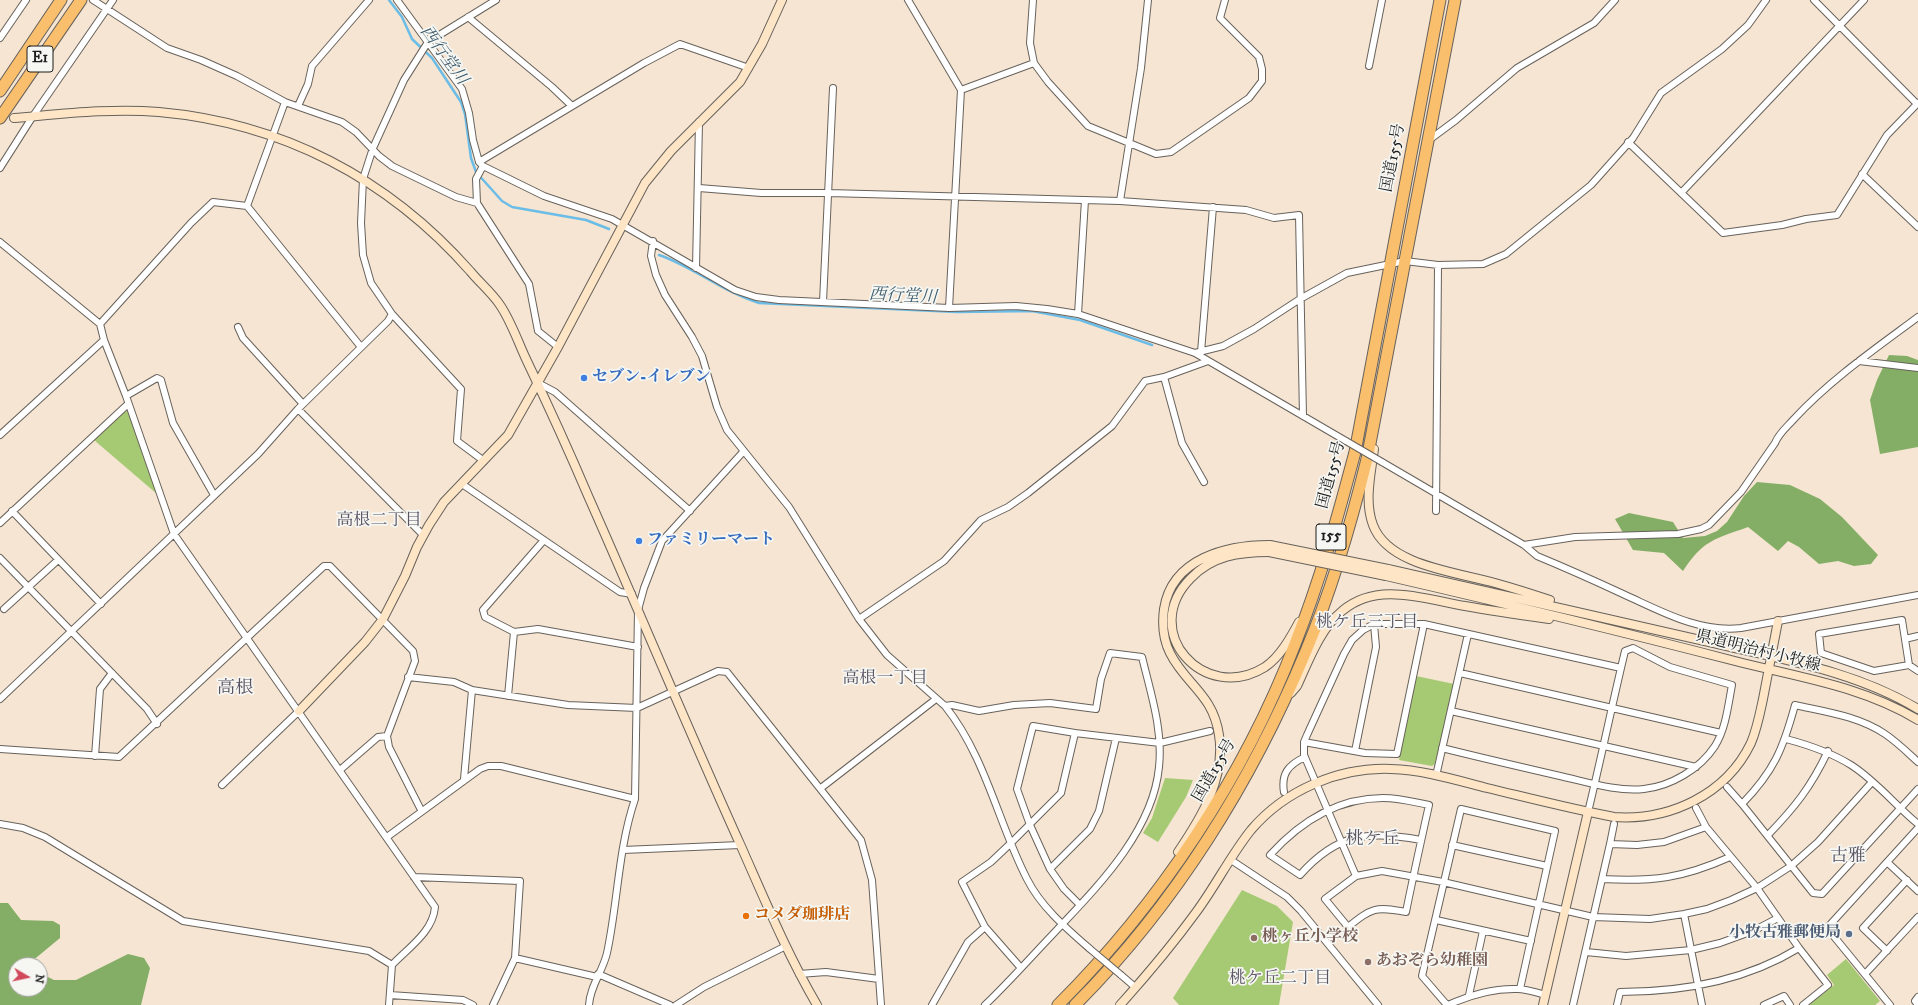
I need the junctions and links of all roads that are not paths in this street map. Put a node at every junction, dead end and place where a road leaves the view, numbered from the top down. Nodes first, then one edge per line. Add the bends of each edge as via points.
1 (26, 0) edge
2 (61, 0) edge
3 (81, 0) edge
4 (93, 0) edge
5 (113, 0) edge
6 (370, 0) edge
7 (397, 0) edge
8 (496, 0) edge
9 (782, 0) edge
10 (908, 0) edge
11 (1033, 0) edge
12 (1148, 0) edge
13 (1225, 0) edge
14 (1382, 0) edge
15 (1440, 0) edge
16 (1455, 0) edge
17 (1615, 0) edge
18 (1766, 0) edge
19 (1814, 0) edge
20 (1864, 0) edge
21 (106, 9) junction
22 (468, 17) junction
23 (1840, 27) junction
24 (0, 38) edge
25 (424, 47) junction
26 (1034, 63) junction
27 (1369, 66) dead end
28 (749, 68) junction
29 (833, 88) dead end
30 (0, 90) edge
31 (961, 90) junction
32 (285, 102) junction
33 (1918, 103) edge
34 (298, 106) junction
35 (572, 106) junction
36 (33, 116) junction
37 (0, 118) edge
38 (14, 118) dead end
39 (699, 122) junction
40 (272, 136) junction
41 (1428, 141) junction
42 (1628, 142) junction
43 (1129, 143) junction
44 (373, 148) junction
45 (481, 164) junction
46 (0, 168) edge
47 (1862, 174) junction
48 (363, 179) junction
49 (699, 188) junction
50 (829, 193) junction
51 (1681, 193) junction
52 (956, 197) junction
53 (1085, 200) junction
54 (1120, 201) junction
55 (476, 203) junction
56 (247, 206) junction
57 (1213, 207) junction
58 (624, 225) junction
59 (1918, 227) edge
60 (0, 242) edge
61 (652, 245) junction
62 (1405, 261) junction
63 (1390, 264) junction
64 (1438, 265) junction
65 (696, 268) junction
66 (1300, 299) junction
67 (823, 302) junction
68 (949, 308) junction
69 (392, 314) junction
70 (1078, 314) junction
71 (1918, 317) edge
72 (100, 324) junction
73 (238, 327) dead end
74 (104, 340) junction
75 (361, 347) junction
76 (558, 347) junction
77 (1198, 353) junction
78 (1208, 361) junction
79 (1859, 361) junction
80 (1385, 367) junction
81 (1918, 368) edge
82 (1164, 377) junction
83 (538, 383) junction
84 (126, 396) junction
85 (128, 404) junction
86 (303, 404) junction
87 (298, 409) junction
88 (1302, 416) junction
89 (0, 436) edge
90 (744, 452) junction
91 (484, 462) junction
92 (1204, 482) dead end
93 (462, 484) junction
94 (1436, 494) junction
95 (214, 495) junction
96 (690, 510) junction
97 (12, 511) junction
98 (1436, 511) dead end
99 (0, 523) edge
100 (174, 534) junction
101 (423, 535) junction
102 (544, 540) junction
103 (1524, 545) junction
104 (1269, 548) junction
105 (0, 558) edge
106 (58, 560) junction
107 (1387, 572) junction
108 (29, 586) junction
109 (632, 594) junction
110 (1918, 595) edge
111 (1313, 596) junction
112 (100, 604) junction
113 (4, 609) dead end
114 (638, 610) junction
115 (1590, 614) junction
116 (383, 619) junction
117 (859, 619) junction
118 (1778, 621) junction
119 (1587, 623) junction
120 (1374, 624) junction
121 (1424, 624) junction
122 (71, 631) junction
123 (514, 632) junction
124 (1468, 634) junction
125 (1918, 636) edge
126 (247, 638) junction
127 (1905, 639) junction
128 (638, 647) junction
129 (1771, 657) junction
130 (1909, 665) junction
131 (1621, 668) junction
132 (1769, 670) junction
133 (1918, 671) edge
134 (112, 673) junction
135 (1460, 673) junction
136 (408, 677) junction
137 (472, 690) junction
138 (674, 691) junction
139 (508, 696) junction
140 (936, 698) junction
141 (0, 699) edge
142 (945, 706) junction
143 (1281, 706) junction
144 (637, 708) junction
145 (1612, 708) junction
146 (1918, 709) edge
147 (299, 711) junction
148 (1451, 711) junction
149 (1918, 720) edge
150 (157, 724) junction
151 (1210, 731) dead end
152 (1074, 733) junction
153 (1721, 733) junction
154 (387, 736) junction
155 (1116, 738) junction
156 (1786, 739) junction
157 (1304, 742) junction
158 (1160, 743) junction
159 (1603, 745) junction
160 (1442, 748) junction
161 (0, 749) edge
162 (1355, 751) junction
163 (1828, 752) junction
164 (95, 756) junction
165 (1305, 757) junction
166 (1918, 762) edge
167 (1696, 767) junction
168 (340, 770) junction
169 (1436, 776) junction
170 (464, 779) junction
171 (1872, 782) junction
172 (1316, 783) junction
173 (1595, 784) junction
174 (222, 785) dead end
175 (1727, 787) dead end
176 (821, 788) junction
177 (1918, 789) edge
178 (1284, 792) dead end
179 (635, 799) junction
180 (1742, 804) junction
181 (1696, 808) dead end
182 (421, 810) junction
183 (1326, 810) junction
184 (1901, 810) junction
185 (1588, 812) junction
186 (0, 824) edge
187 (1614, 824) dead end
188 (1918, 824) edge
189 (1030, 825) junction
190 (1706, 827) junction
191 (1918, 828) edge
192 (1768, 835) junction
193 (386, 837) junction
194 (1421, 840) junction
195 (1341, 843) junction
196 (1011, 844) junction
197 (1610, 844) junction
198 (1452, 845) junction
199 (740, 846) junction
200 (623, 850) junction
201 (1730, 857) junction
202 (1231, 860) junction
203 (1887, 862) junction
204 (1547, 866) junction
205 (1791, 866) junction
206 (1050, 869) junction
207 (1356, 876) junction
208 (1414, 876) junction
209 (414, 877) junction
210 (1602, 879) junction
211 (1907, 880) junction
212 (1443, 882) junction
213 (1757, 888) junction
214 (1918, 891) edge
215 (1080, 905) junction
216 (1539, 905) junction
217 (1565, 910) junction
218 (1139, 913) junction
219 (1684, 914) junction
220 (1593, 917) junction
221 (1778, 918) junction
222 (1918, 918) edge
223 (1436, 920) junction
224 (1062, 924) junction
225 (985, 927) junction
226 (1483, 931) junction
227 (1531, 941) junction
228 (786, 946) junction
229 (1798, 948) junction
230 (1691, 950) junction
231 (1887, 951) junction
232 (1586, 952) junction
233 (515, 958) junction
234 (392, 965) junction
235 (1021, 968) junction
236 (798, 974) junction
237 (1865, 974) junction
238 (597, 975) junction
239 (879, 979) junction
240 (1698, 986) junction
241 (1136, 987) junction
242 (1520, 989) junction
243 (390, 995) junction
244 (1469, 995) junction
245 (1546, 995) junction
246 (1918, 997) edge
247 (389, 1005) edge
248 (473, 1005) edge
249 (493, 1005) edge
250 (589, 1005) edge
251 (670, 1005) edge
252 (676, 1005) edge
253 (817, 1005) edge
254 (881, 1005) edge
255 (932, 1005) edge
256 (985, 1005) edge
257 (1058, 1005) edge
258 (1075, 1005) edge
259 (1120, 1005) edge
260 (1378, 1005) edge
261 (1448, 1005) edge
262 (1543, 1005) edge
263 (1573, 1005) edge
264 (1618, 1005) edge
265 (1702, 1005) edge
266 (1764, 1005) edge
267 (1790, 1005) edge
268 (1803, 1005) edge
269 (1890, 1005) edge
270 (1918, 1005) edge

1 - 24 street
2 - 30 highway, E1
3 - 37 highway, E1
4 - 21 street
5 - 21 street
6 - 34 street via 312,66 308,84
7 - 25 street
8 - 22 street
9 - 28 street
10 - 31 street
11 - 26 street via 1030,43
12 - 43 street via 1141,68
13 - 43 street via 1220,18 1259,57 1262,69 1259,87 1249,98 1171,152 1156,154
14 - 27 street
15 - 63 highway, 国道155号 / 155
16 - 41 highway, 国道155号 / 155
17 - 41 street via 1594,23 1517,68
18 - 42 street via 1748,25 1722,49 1660,93
19 - 23 street
20 - 23 street
21 - 32 street via 167,48 222,70
21 - 36 street
22 - 25 street
22 - 35 street
23 - 33 street
23 - 51 street
25 - 44 street via 404,80
25 - 45 street via 462,90
26 - 31 street
26 - 43 street via 1088,126
28 - 35 street via 680,44
28 - 39 street via 740,82
29 - 50 street
31 - 52 street
32 - 34 street
32 - 40 street
33 - 47 street via 1887,135
34 - 44 street via 342,122
35 - 45 street
36 - 38 street
36 - 40 street via 107,111 157,112 205,118
36 - 46 street
39 - 49 street
39 - 58 street via 645,184
40 - 48 street via 331,161
40 - 56 street
41 - 62 highway, 国道155号 / 155
42 - 51 street
42 - 64 street via 1591,185 1506,254 1483,264
43 - 54 street
44 - 48 street
44 - 55 street via 379,156 414,178
45 - 55 street via 476,179
45 - 58 street via 544,196
47 - 51 street via 1837,215 1723,233
47 - 59 street
48 - 69 street via 363,255 371,283
48 - 83 street via 388,195 445,242 500,306
49 - 50 street via 761,193
49 - 65 street
50 - 52 street
50 - 67 street
52 - 53 street
52 - 68 street
53 - 54 street
53 - 70 street
54 - 57 street
55 - 76 street via 529,284 538,331
56 - 72 street via 213,202
56 - 75 street
57 - 66 street via 1246,210 1274,218 1299,215
57 - 77 street
58 - 61 street
58 - 76 street
60 - 72 street
61 - 65 street
61 - 90 street via 651,256 656,275 665,295 702,356 717,407 727,430
62 - 63 street
62 - 64 street
62 - 80 highway, 国道155号 / 155
63 - 66 street via 1347,273
63 - 111 highway, 国道155号 / 155 via 1355,452
64 - 94 street
65 - 67 street via 735,290 756,297
66 - 77 street via 1223,346
66 - 88 street
67 - 68 street
68 - 70 street via 1016,306
69 - 75 street
69 - 91 street via 461,389 457,441
70 - 77 street
71 - 79 street
72 - 74 street
73 - 86 street via 244,338
74 - 84 street
74 - 89 street
75 - 86 street
76 - 83 street
77 - 78 street
78 - 82 street
78 - 88 street
79 - 81 street
79 - 103 street via 1807,405 1778,436 1741,492 1709,525 1678,534 1575,537
80 - 115 street via 1368,491 1373,525 1384,542 1391,549 1412,560 1496,583
80 - 143 highway, 国道155号 / 155 via 1356,504 1323,607
82 - 92 street via 1182,443
82 - 117 street via 1145,381 1112,426 1021,497 981,520 944,561
83 - 91 street via 508,435
83 - 96 street via 555,392
83 - 109 street
84 - 85 street
84 - 95 street via 156,378 161,380 173,423
85 - 97 street
85 - 100 street
86 - 87 street
87 - 95 street via 258,454
87 - 101 street
88 - 94 street, bridge
90 - 96 street
90 - 117 street via 789,507
91 - 93 street
93 - 101 street via 444,502
93 - 102 street
94 - 98 street
94 - 103 street
95 - 100 street
96 - 114 street via 662,541
97 - 99 street
97 - 106 street
100 - 112 street
100 - 126 street
101 - 116 street
102 - 109 street via 620,592
102 - 123 street via 483,610 485,617
103 - 118 street via 1537,556 1677,618 1704,627 1726,630
104 - 107 street, bridge
104 - 111 street via 1229,555 1207,565 1187,581 1175,599 1171,615 1174,637 1185,658 1202,670 1225,678 1238,677 1265,667 1281,652
104 - 218 street via 1237,546 1204,558 1182,574 1167,596 1163,624 1166,644 1177,664 1204,696 1214,715 1219,735 1220,756 1216,780 1207,803
105 - 108 street
106 - 108 street
106 - 112 street
107 - 115 street
107 - 119 street
108 - 113 street
108 - 122 street
109 - 114 street
110 - 118 street
111 - 218 highway, 国道155号 / 155 via 1274,692 1228,784 1184,854
112 - 122 street
114 - 128 street
114 - 138 street
115 - 129 street, 県道明治村小牧線
116 - 126 street via 330,566 324,566
116 - 136 street via 413,651 414,660
116 - 147 street via 365,642
117 - 140 street via 887,655
118 - 129 street
119 - 132 street, 県道明治村小牧線
119 - 143 street via 1522,615 1414,596 1386,594 1364,598 1342,611 1326,628 1297,686
120 - 121 street
120 - 157 street via 1352,640
120 - 162 street via 1376,647
121 - 124 street
121 - 162 street via 1397,754
122 - 134 street
122 - 141 street
123 - 128 street via 538,629
123 - 139 street
124 - 131 street
124 - 135 street
125 - 127 street
126 - 147 street
126 - 150 street
127 - 130 street
127 - 130 street via 1902,620 1819,634 1821,653 1874,671
128 - 144 street
129 - 132 street
129 - 146 street, 県道明治村小牧線 via 1826,670 1858,681
130 - 133 street
131 - 145 street
131 - 153 street via 1625,651 1633,648 1670,667 1732,685
132 - 149 street, 県道明治村小牧線 via 1855,691
132 - 185 street via 1751,743 1725,778 1709,792 1693,802 1656,816 1634,819
134 - 150 street via 147,709
134 - 164 street via 100,689
135 - 145 street
135 - 148 street
136 - 137 street via 454,682
136 - 154 street
137 - 139 street
137 - 170 street
138 - 144 street
138 - 176 street via 718,671 727,672
138 - 199 street
139 - 144 street via 568,705
140 - 142 street
140 - 176 street
142 - 158 street via 952,705 979,711 1014,705 1050,703 1096,709 1101,679 1110,653 1142,657 1158,722
142 - 196 street via 974,750
143 - 258 highway, 国道155号 / 155 via 1240,787 1192,863 1144,927
144 - 179 street
145 - 153 street
145 - 159 street
147 - 168 street
147 - 174 street
148 - 159 street
148 - 160 street
150 - 164 street via 119,757
151 - 158 street
152 - 155 street
152 - 189 street via 1061,793
152 - 189 street via 1033,726 1017,789
153 - 167 street via 1714,746
154 - 168 street via 378,737
154 - 182 street via 389,747
155 - 158 street
155 - 206 street via 1099,810 1090,829
156 - 163 street
156 - 166 street via 1795,705 1863,722 1884,734
156 - 180 street via 1768,774
157 - 162 street
157 - 165 street
158 - 215 street via 1159,769 1148,812 1126,848
159 - 167 street
159 - 173 street
160 - 169 street
160 - 173 street
161 - 164 street
163 - 171 street
163 - 192 street via 1804,795
165 - 172 street
165 - 178 street via 1292,763 1282,780
167 - 173 street via 1667,783 1644,789
168 - 193 street
169 - 172 street via 1404,770 1379,769 1349,772
169 - 185 street
170 - 179 street via 488,766 501,766
170 - 182 street
171 - 184 street
171 - 205 street via 1818,842
172 - 183 street
172 - 202 street via 1270,810
173 - 185 street
175 - 180 street
176 - 239 street via 861,840 872,880
177 - 184 street
179 - 200 street via 627,823
180 - 192 street
181 - 190 street
182 - 193 street
183 - 194 street via 1352,802 1382,798 1429,805
183 - 195 street
183 - 195 street via 1287,836 1270,855 1300,875 1326,851
184 - 188 street
184 - 205 street via 1822,894 1813,893
185 - 217 street
186 - 234 street via 23,828 45,837 184,921 368,951
187 - 197 street
189 - 196 street
189 - 206 street
190 - 197 street via 1664,842
190 - 201 street
191 - 203 street
192 - 205 street
193 - 209 street
194 - 195 street via 1381,834 1360,836
194 - 208 street
195 - 207 street
196 - 224 street via 1027,880 1040,900
196 - 225 street via 962,882
197 - 210 street
198 - 204 street
198 - 204 street via 1461,809 1555,831
198 - 212 street
199 - 200 street
199 - 228 street
200 - 238 street via 606,955
201 - 210 street via 1698,870 1659,880
201 - 213 street
202 - 241 street via 1160,960
202 - 260 street via 1287,897
203 - 211 street
203 - 237 street via 1827,928
204 - 216 street
205 - 213 street
206 - 215 street via 1064,889
207 - 208 street via 1382,871
207 - 208 street via 1325,899 1348,927 1372,910 1406,912
208 - 212 street
209 - 233 street via 520,881
209 - 234 street via 435,907 434,918 430,927
210 - 220 street
211 - 214 street
211 - 231 street via 1863,928
212 - 216 street
212 - 223 street
213 - 219 street via 1707,909
213 - 221 street
215 - 224 street
216 - 217 street
216 - 227 street
217 - 220 street
217 - 245 street
218 - 257 highway, 国道155号 / 155
219 - 220 street via 1650,919
219 - 230 street
220 - 232 street
221 - 229 street
221 - 230 street via 1746,934
222 - 231 street
223 - 226 street
223 - 261 street via 1422,976
224 - 235 street
224 - 241 street, bridge
225 - 235 street
225 - 255 street via 968,942
226 - 227 street
226 - 244 street
227 - 242 street
228 - 236 street
228 - 252 street via 704,987
229 - 240 street via 1753,970
229 - 268 street via 1828,985
230 - 232 street via 1626,956
230 - 240 street
231 - 237 street
232 - 263 street
233 - 238 street
233 - 249 street
234 - 243 street
235 - 256 street
236 - 239 street via 826,972
236 - 253 street
237 - 269 street
238 - 250 street
238 - 251 street
239 - 254 street
240 - 264 street via 1656,992 1620,992
240 - 265 street
241 - 259 street
242 - 244 street
242 - 245 street
243 - 247 street
243 - 248 street via 463,1000
244 - 261 street
245 - 262 street
246 - 270 street via 1915,1001
266 - 267 street via 1784,996

